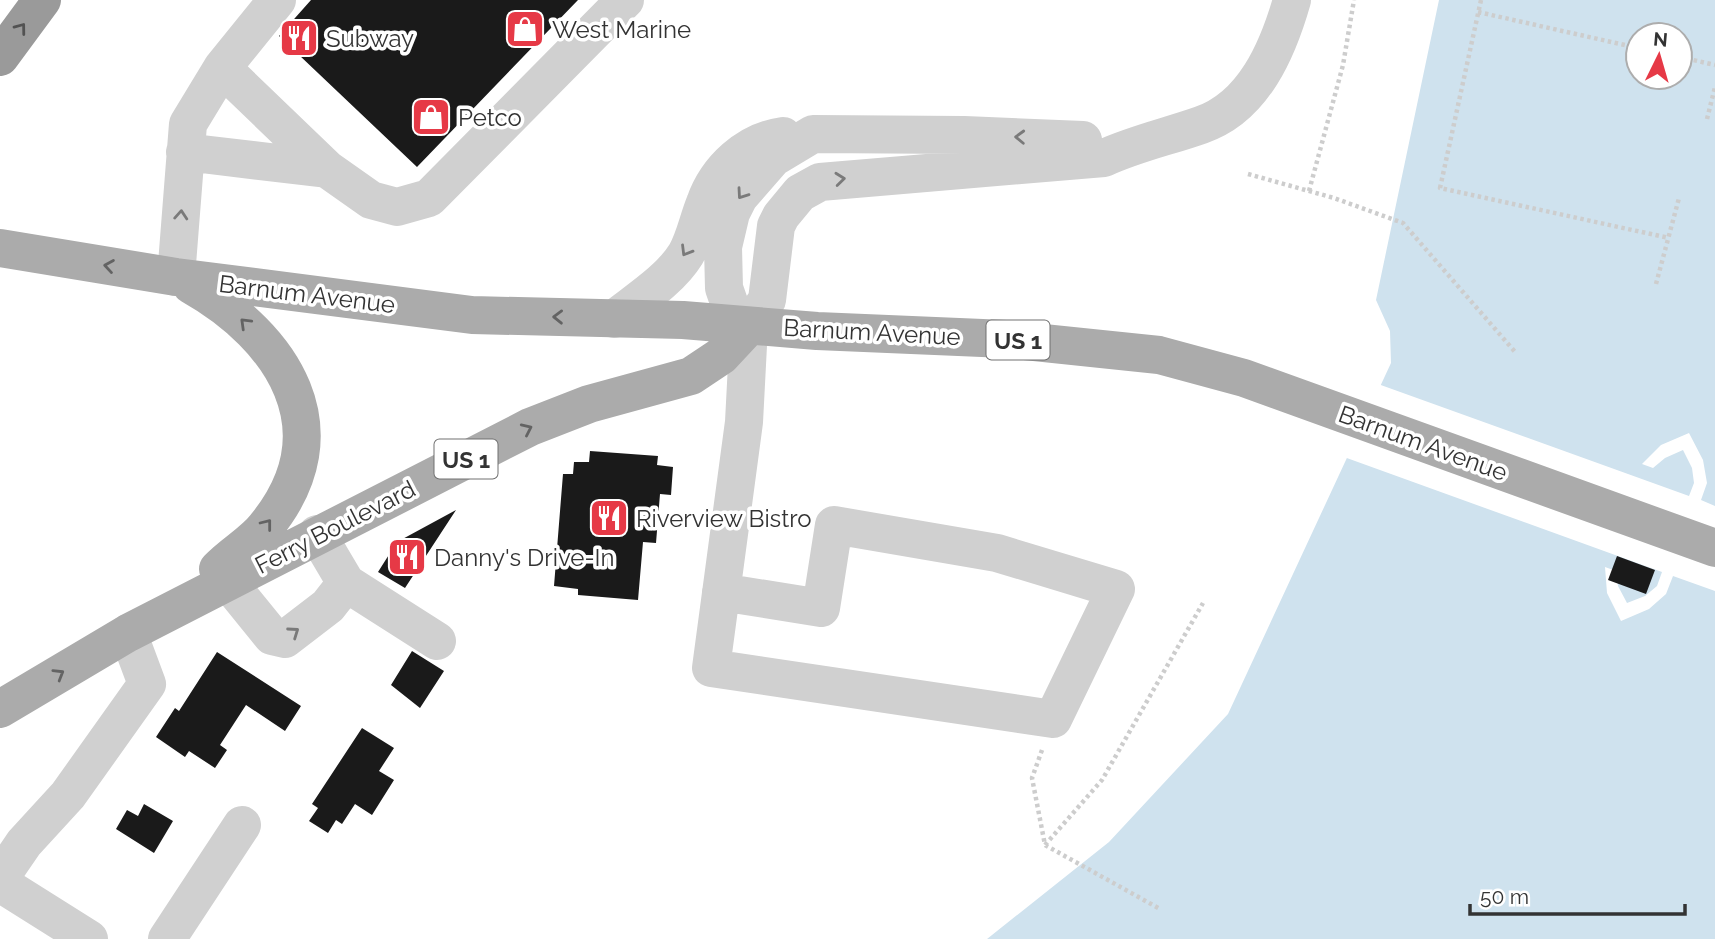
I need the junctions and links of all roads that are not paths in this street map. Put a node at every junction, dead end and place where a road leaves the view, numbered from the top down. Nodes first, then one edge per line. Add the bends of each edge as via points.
1 (43, 0) edge
2 (277, 0) edge
3 (625, 0) edge
4 (1292, 0) edge
5 (0, 57) edge
6 (222, 68) junction
7 (813, 134) junction
8 (1137, 142) junction
9 (185, 152) junction
10 (327, 169) junction
11 (0, 248) edge
12 (176, 277) junction
13 (614, 319) junction
14 (749, 326) junction
15 (317, 534) junction
16 (1715, 548) edge
17 (229, 583) junction
18 (346, 583) junction
19 (721, 592) junction
20 (182, 605) junction
21 (128, 633) junction
22 (437, 641) dead end
23 (0, 709) edge
24 (242, 825) dead end
25 (0, 880) edge
26 (89, 939) edge
27 (167, 939) edge

5 -> 1 highway
2 - 6 street
3 - 10 street via 429,198 397,207 371,200
4 - 8 street via 1270,60 1233,107 1202,125
6 - 9 street via 188,124
6 - 10 street
8 -> 7 street
7 -> 13 street via 760,142 734,159 709,192 685,256
7 -> 14 street via 773,158 731,213 723,247 724,288 732,311
14 -> 8 street via 767,300 781,216 809,187 834,179 1104,158
9 - 10 street
12 -> 9 street
12 -> 11 main road, Barnum Avenue / US 1
13 -> 12 main road, Barnum Avenue / US 1 via 472,315
20 -> 12 main road via 253,541 279,508 294,477 301,429 292,384 267,344 234,312
13 - 14 main road, Barnum Avenue / US 1
15 -> 14 main road, Ferry Boulevard / US 1 via 530,427 589,404 691,376 721,356
14 - 16 main road, Barnum Avenue / US 1 via 1006,339 1121,349 1201,365
14 - 19 street via 744,422
15 - 17 main road, Ferry Boulevard / US 1
15 - 18 street
17 -> 18 street via 272,636 285,639 328,606
17 - 20 main road, Ferry Boulevard / US 1
18 - 22 street
19 - 19 street via 711,668 1053,719 1116,589 998,552 834,525 821,608
20 - 21 main road, Ferry Boulevard / US 1
23 -> 21 main road, Ferry Boulevard / US 1
21 - 25 street via 147,684
24 - 27 street
25 - 26 street

